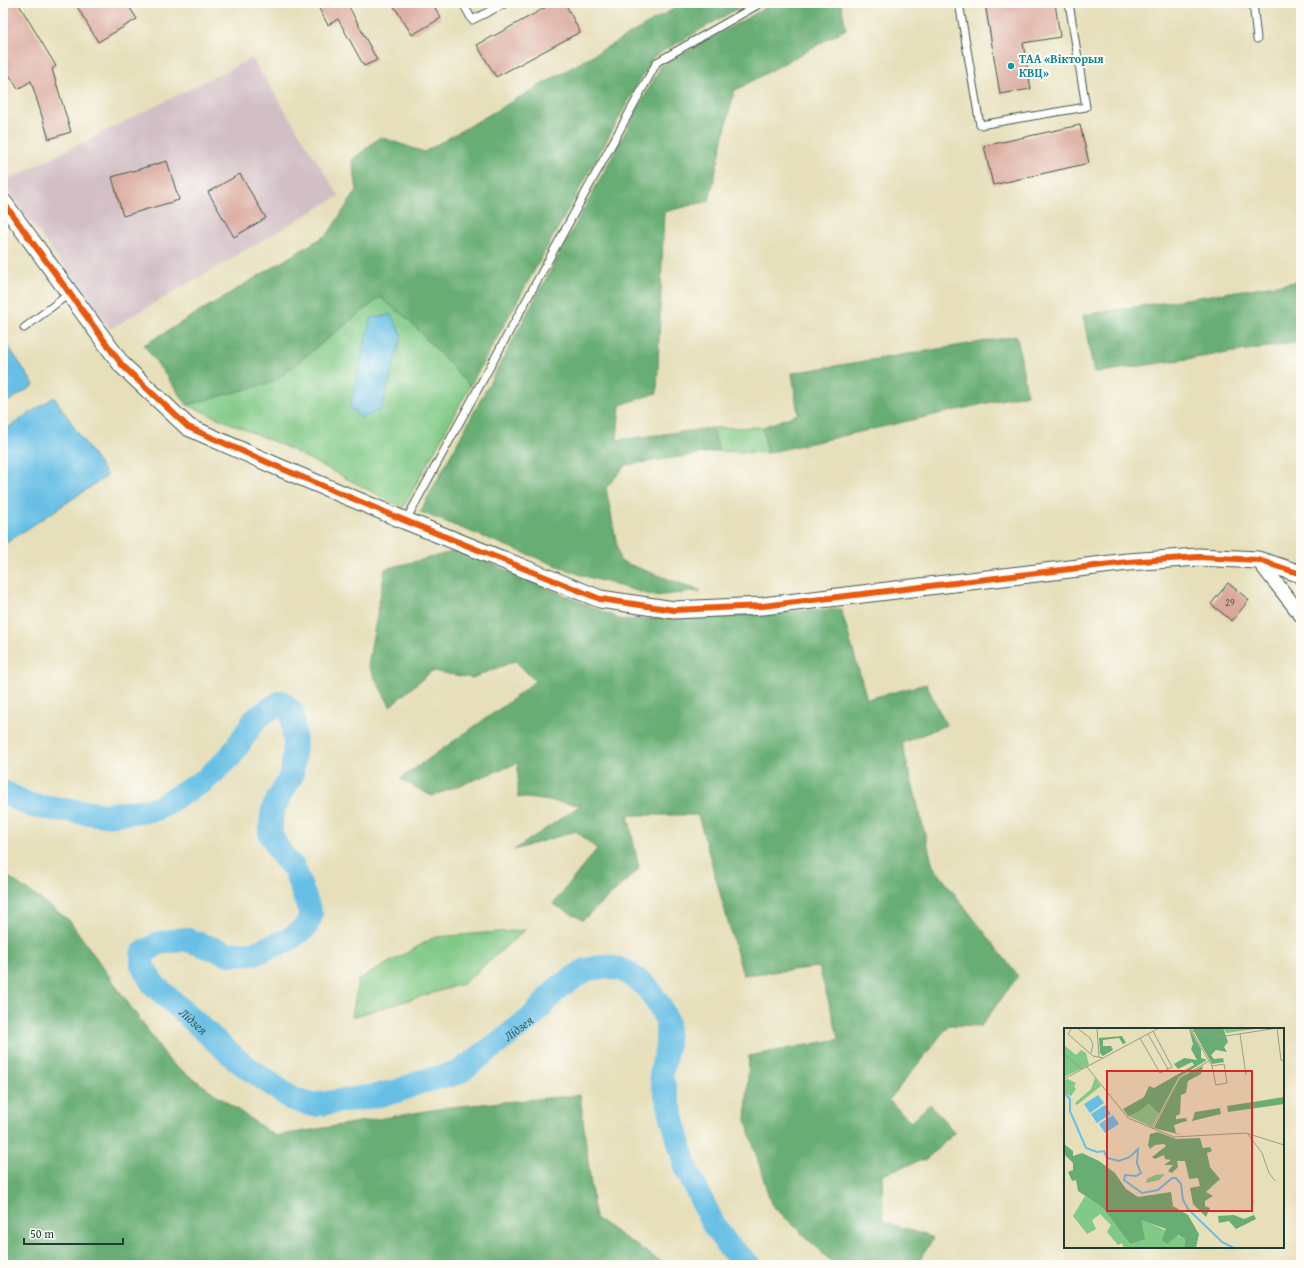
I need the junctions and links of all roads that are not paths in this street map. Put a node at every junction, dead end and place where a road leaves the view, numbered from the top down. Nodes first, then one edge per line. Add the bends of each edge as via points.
1 (463, 3) edge
2 (506, 3) edge
3 (762, 3) edge
4 (959, 3) edge
5 (1069, 3) edge
6 (1253, 3) edge
7 (1257, 39) dead end
8 (3, 202) edge
9 (70, 293) junction
10 (24, 328) dead end
11 (406, 521) junction
12 (1258, 560) junction
13 (1301, 574) edge
14 (1301, 615) edge

1 - 2 lane via 472,20
3 - 11 lane via 657,62
4 - 5 lane via 980,125 1086,107
6 - 7 lane
8 - 9 street
9 - 10 lane
9 - 11 street via 122,364 188,427
11 - 12 street via 600,598 674,610 763,606 1128,562 1198,557
12 - 13 street
12 - 14 street

